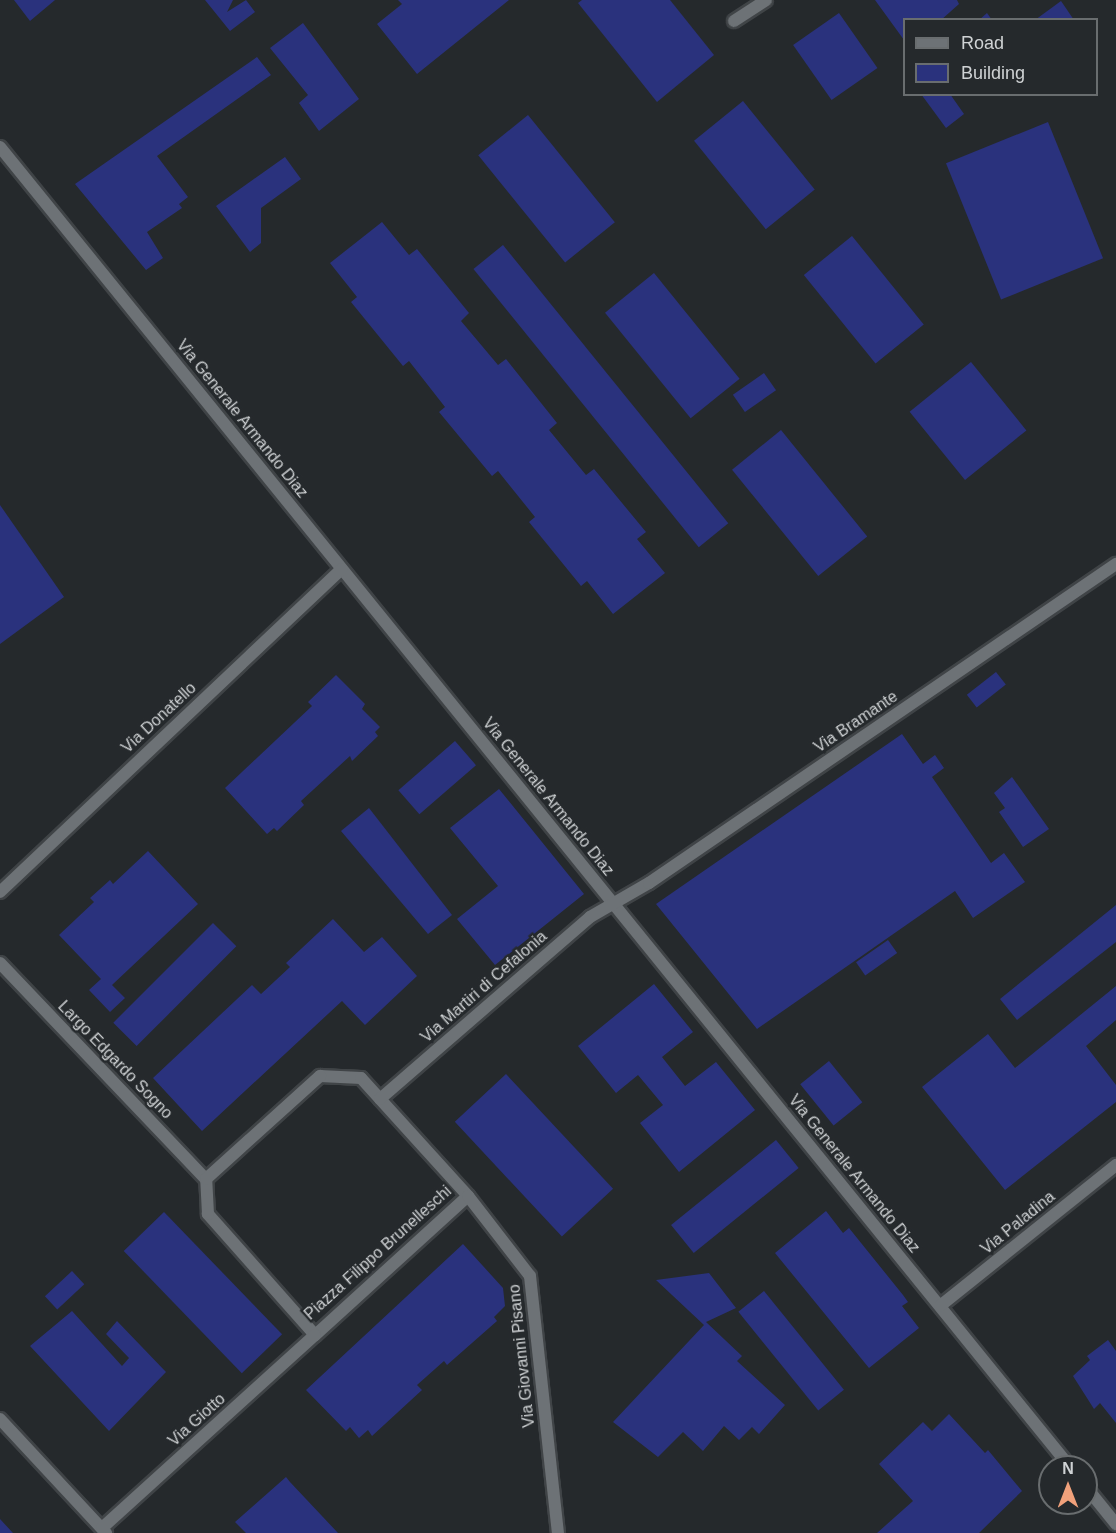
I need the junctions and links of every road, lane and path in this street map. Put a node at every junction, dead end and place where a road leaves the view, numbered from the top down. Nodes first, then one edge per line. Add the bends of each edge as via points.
1 (766, 0) edge
2 (734, 21) dead end
3 (0, 147) edge
4 (1116, 564) edge
5 (342, 569) junction
6 (0, 892) edge
7 (613, 904) junction
8 (0, 963) edge
9 (380, 1099) junction
10 (1116, 1166) edge
11 (206, 1179) junction
12 (468, 1196) junction
13 (940, 1306) junction
14 (315, 1335) junction
15 (0, 1419) edge
16 (1060, 1455) edge
17 (1098, 1502) edge
18 (1116, 1524) edge
19 (104, 1531) edge
20 (558, 1533) edge

1 - 2 street
3 - 5 street, Via Generale Armando Diaz
4 - 7 street, Via Bramante
5 - 6 street, Via Donatello
5 - 7 street, Via Generale Armando Diaz
7 - 9 street, Via Martiri di Cefalonia via 590,917
7 - 13 street, Via Generale Armando Diaz
8 - 11 street, Largo Edgardo Sogno
9 - 11 street, Piazza Filippo Brunelleschi via 361,1078 320,1076
9 - 12 street, Piazza Filippo Brunelleschi
10 - 13 street, Via Paladina
11 - 14 street, Piazza Filippo Brunelleschi via 208,1214
12 - 14 street, Piazza Filippo Brunelleschi
12 - 20 street, Via Giovanni Pisano via 530,1276
13 - 16 street, Via Generale Armando Diaz
14 - 19 street, Via Giotto
15 - 19 street, Via Giotto
17 - 18 street

